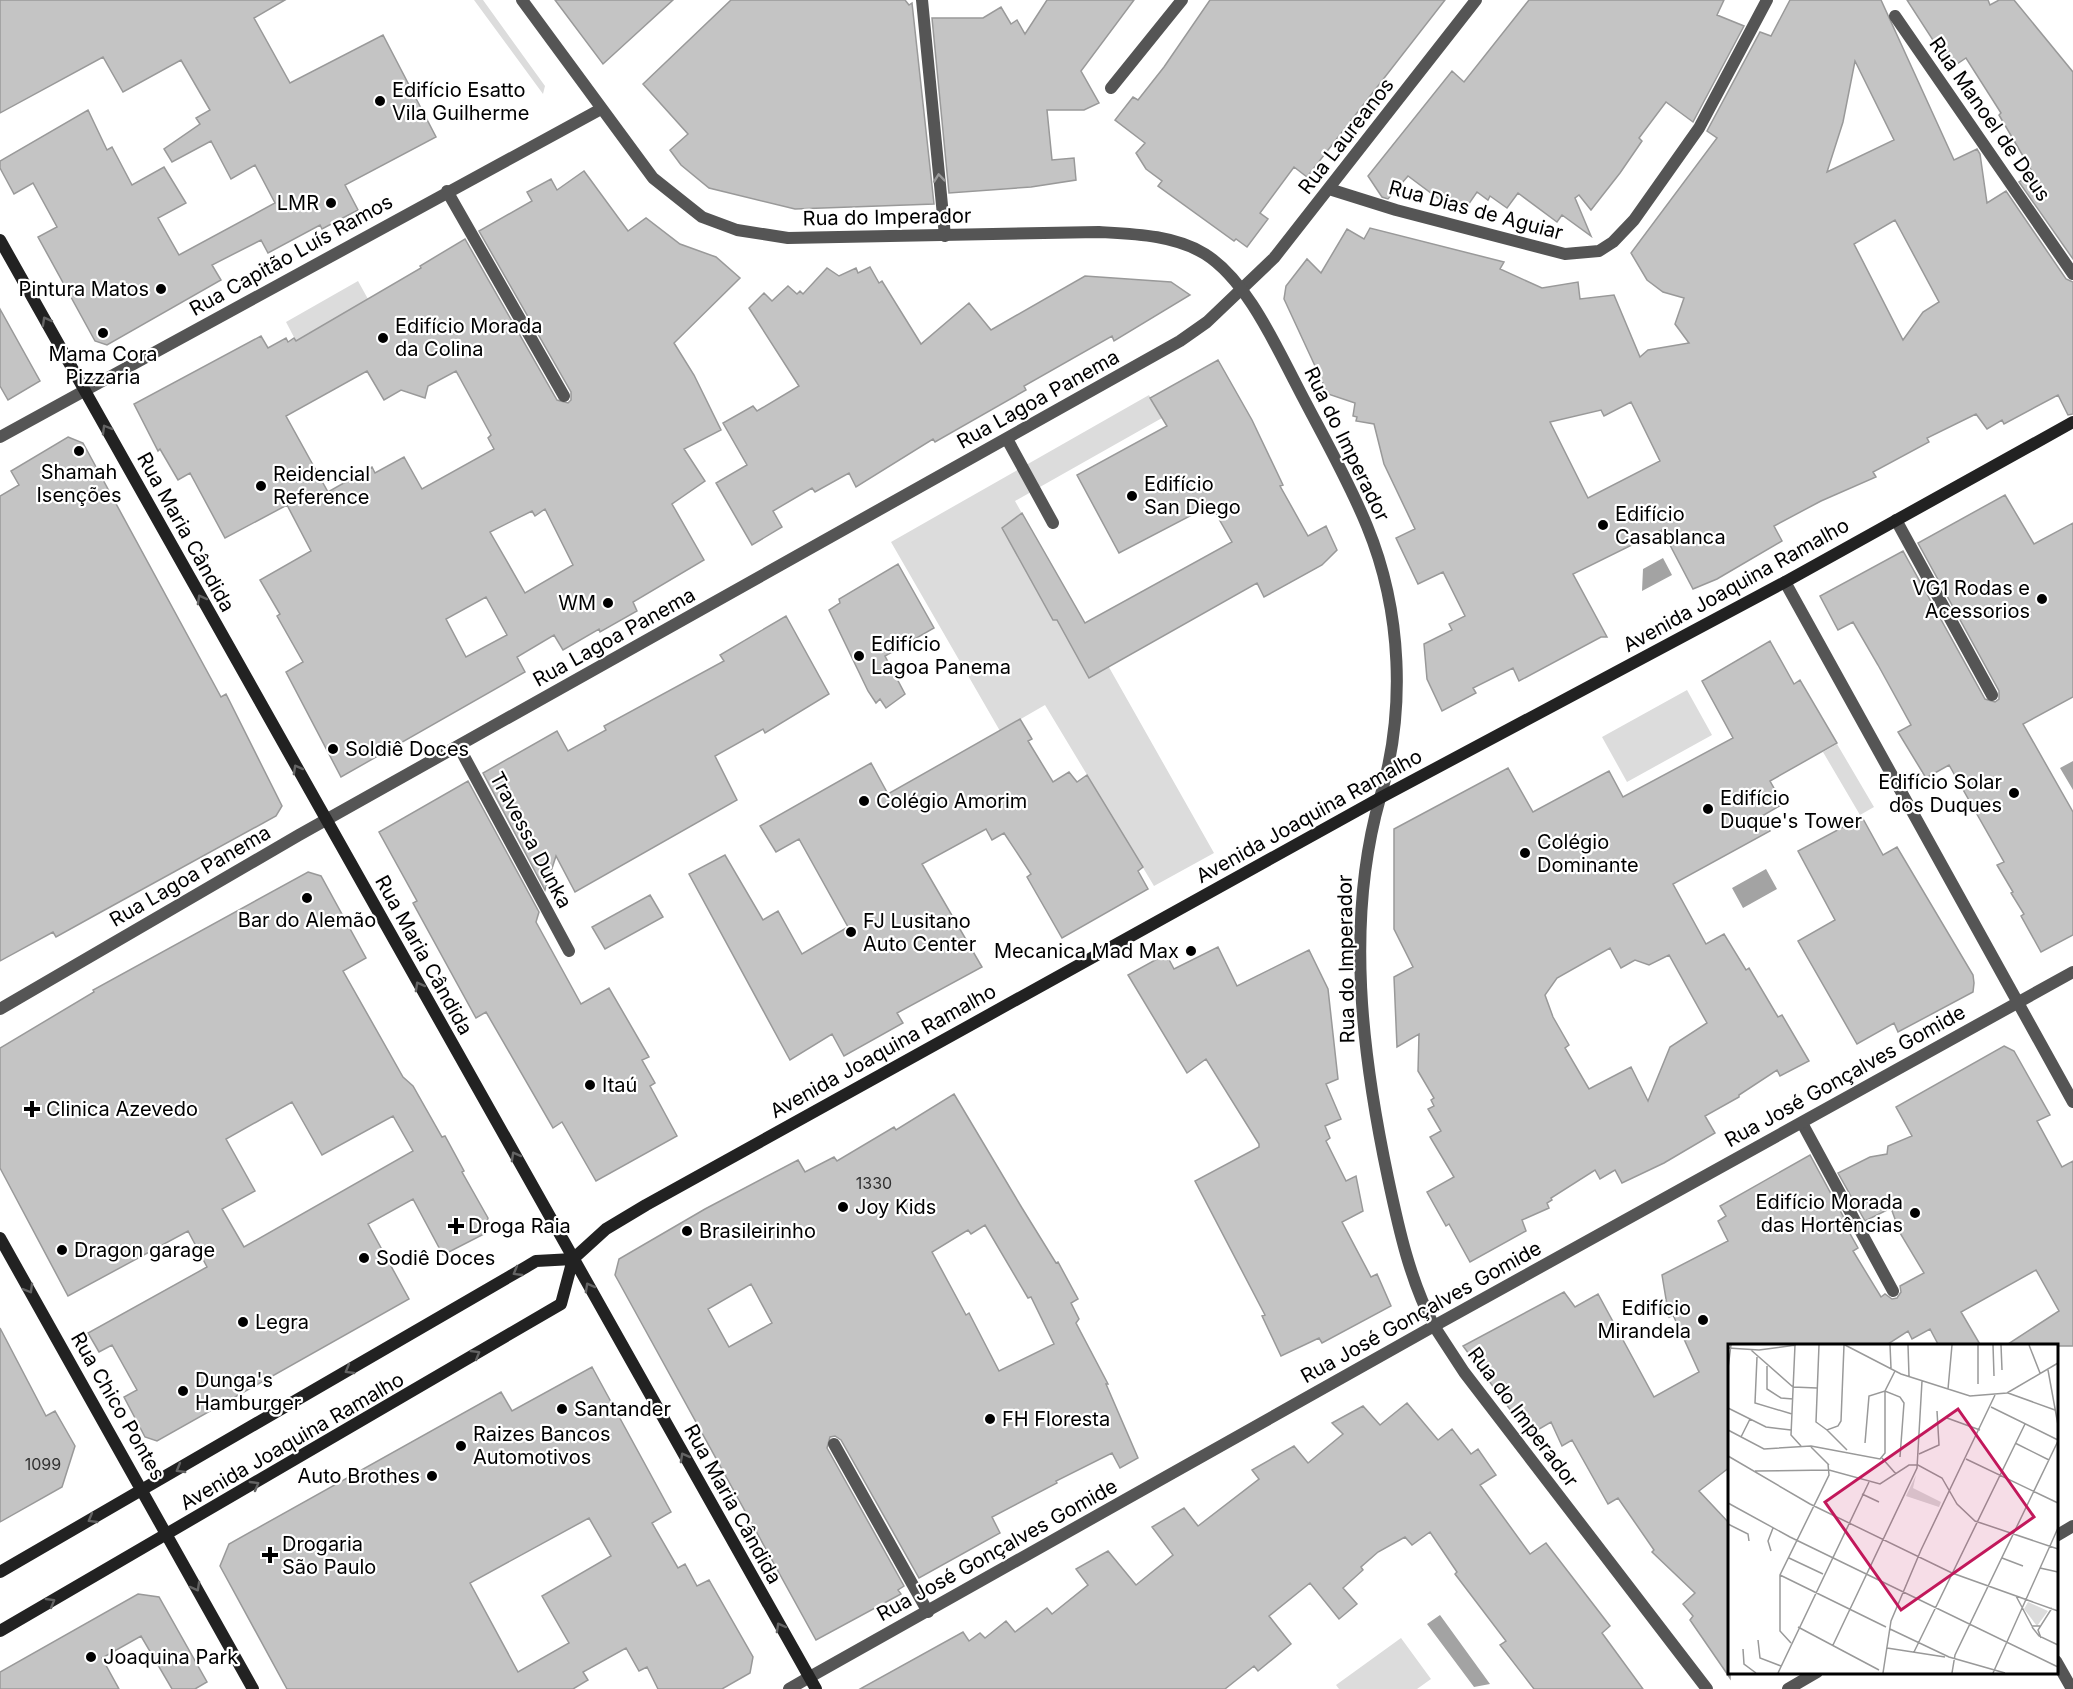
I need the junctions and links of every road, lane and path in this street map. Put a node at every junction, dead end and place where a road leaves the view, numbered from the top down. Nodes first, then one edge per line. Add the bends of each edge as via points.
1 (522, 0) edge
2 (922, 0) edge
3 (1182, 0) edge
4 (1476, 0) edge
5 (1767, 0) edge
6 (1895, 16) dead end
7 (1112, 88) dead end
8 (602, 109) junction
9 (1329, 189) junction
10 (447, 191) junction
11 (945, 236) junction
12 (0, 240) edge
13 (2073, 274) edge
14 (1241, 291) junction
15 (84, 391) junction
16 (564, 396) dead end
17 (2073, 422) edge
18 (0, 437) edge
19 (1007, 440) junction
20 (1896, 520) junction
21 (1053, 523) dead end
22 (1785, 582) junction
23 (1992, 695) dead end
24 (459, 747) junction
25 (1380, 798) junction
26 (326, 820) junction
27 (568, 951) dead end
28 (2073, 972) edge
29 (2018, 1002) junction
30 (0, 1009) edge
31 (2073, 1102) edge
32 (1802, 1122) junction
33 (0, 1239) edge
34 (573, 1259) junction
35 (1893, 1291) dead end
36 (1434, 1326) junction
37 (834, 1444) dead end
38 (143, 1490) junction
39 (2073, 1526) edge
40 (168, 1535) junction
41 (2058, 1535) edge
42 (0, 1572) edge
43 (928, 1612) junction
44 (0, 1632) edge
45 (2058, 1664) edge
46 (1814, 1674) edge
47 (808, 1678) junction
48 (253, 1689) edge
49 (789, 1689) edge
50 (816, 1689) edge
51 (1707, 1689) edge
52 (1788, 1689) edge
53 (2072, 1689) edge

1 - 8 street, Rua do Imperador
11 -> 2 street
3 - 7 street
4 - 9 street, Rua Laureanos
5 - 9 street, Rua Dias de Aguiar via 1699,128 1634,219 1599,251 1565,254
6 - 13 street, Rua Manoel de Deus
8 - 10 street, Rua Capitão Luís Ramos
8 - 11 street, Rua do Imperador via 653,178 702,217 737,230 788,238
9 - 14 street, Rua Laureanos via 1274,258
10 - 15 street, Rua Capitão Luís Ramos
10 - 16 street
11 - 14 street, Rua do Imperador via 1099,232 1146,235 1205,255
15 -> 12 main road, Rua Maria Cândida
14 - 19 street, Rua Lagoa Panema via 1180,341
14 - 25 street, Rua do Imperador via 1277,348 1347,480 1383,573 1395,651 1396,718 1394,747
15 - 18 street, Rua Capitão Luís Ramos
26 -> 15 main road, Rua Maria Cândida
17 - 20 main road, Avenida Joaquina Ramalho
19 - 21 street
19 - 24 street, Rua Lagoa Panema
20 - 22 main road, Avenida Joaquina Ramalho
20 - 23 street
22 - 25 main road, Avenida Joaquina Ramalho
22 - 29 street
24 - 26 street, Rua Lagoa Panema
24 - 27 street, Travessa Dunka
25 - 34 main road, Avenida Joaquina Ramalho via 646,1205 606,1229
25 - 36 street, Rua do Imperador via 1362,889 1366,1051 1397,1222 1408,1265
26 - 30 street, Rua Lagoa Panema
34 -> 26 main road, Rua Maria Cândida
28 - 29 street, Rua José Gonçalves Gomide
29 - 31 street
29 - 32 street, Rua José Gonçalves Gomide
32 - 35 street
32 - 36 street, Rua José Gonçalves Gomide
33 -> 38 main road, Rua Chico Pontes
34 -> 38 main road, Avenida Joaquina Ramalho via 536,1261
40 -> 34 main road, Avenida Joaquina Ramalho via 561,1304
47 -> 34 main road, Rua Maria Cândida
36 - 43 street, Rua José Gonçalves Gomide
36 - 51 street, Rua do Imperador via 1464,1372
37 - 43 street
38 - 40 main road, Rua Chico Pontes
38 -> 42 main road, Avenida Joaquina Ramalho
39 - 41 street
44 -> 40 main road, Avenida Joaquina Ramalho
40 -> 48 main road, Rua Chico Pontes
43 - 47 street, Rua José Gonçalves Gomide
45 - 53 street
46 - 52 street
47 - 49 street, Rua José Gonçalves Gomide
47 - 50 main road, Rua Maria Cândida

